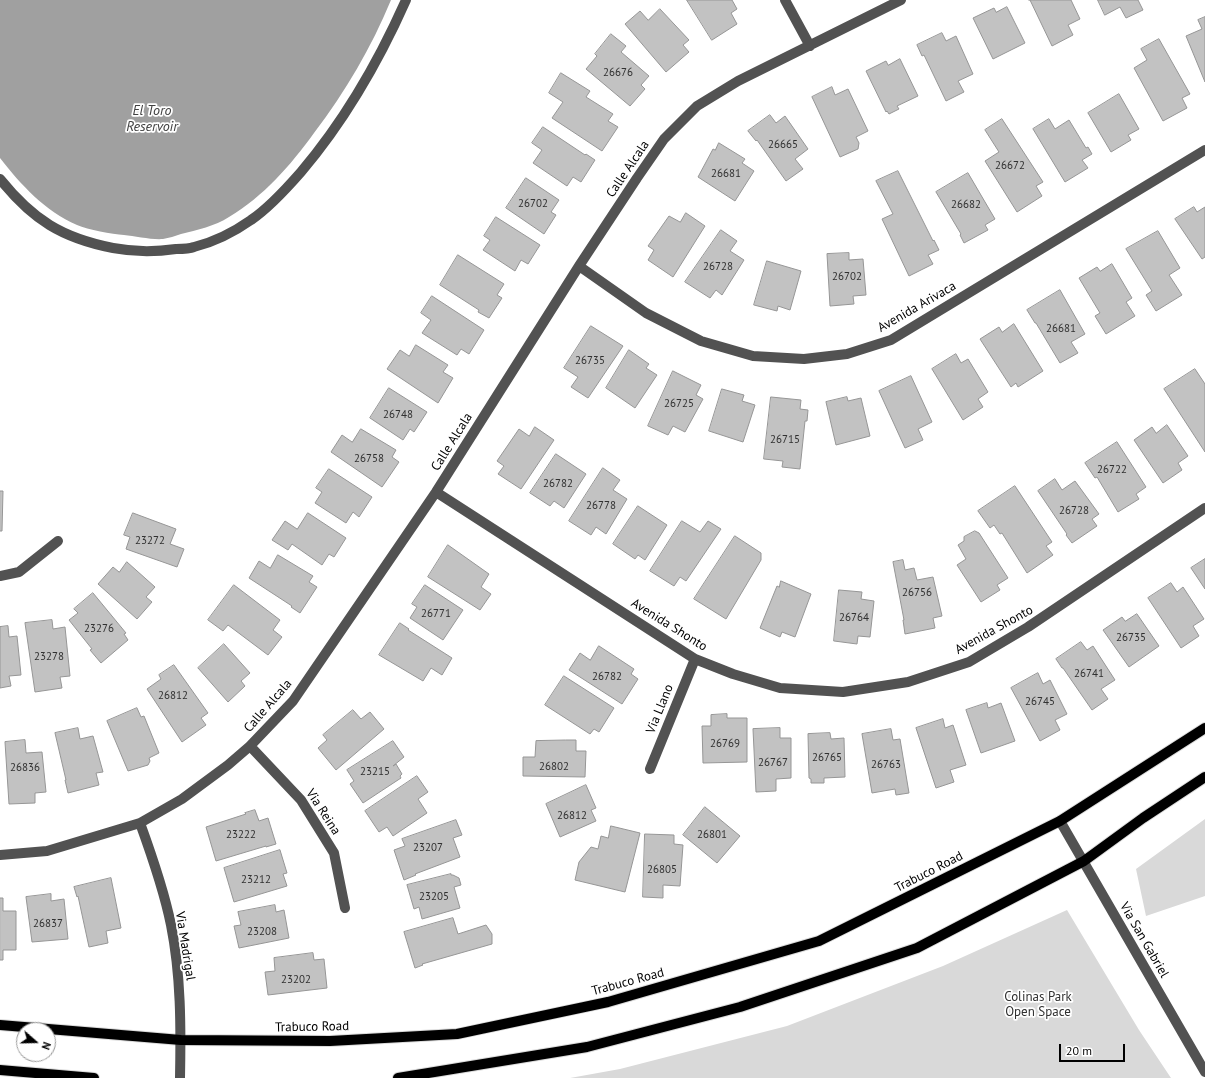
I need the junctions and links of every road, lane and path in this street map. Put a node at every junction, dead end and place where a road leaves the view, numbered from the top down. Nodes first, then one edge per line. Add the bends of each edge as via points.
1 (406, 0) edge
2 (785, 0) edge
3 (901, 0) edge
4 (810, 46) junction
5 (1205, 150) edge
6 (0, 179) edge
7 (579, 266) junction
8 (436, 492) junction
9 (1205, 508) edge
10 (58, 541) dead end
11 (0, 576) edge
12 (695, 659) junction
13 (1205, 728) edge
14 (250, 746) junction
15 (650, 769) dead end
16 (1205, 777) edge
17 (1060, 821) junction
18 (140, 823) junction
19 (0, 855) edge
20 (1084, 862) junction
21 (345, 908) dead end
22 (0, 1025) edge
23 (181, 1040) junction
24 (1201, 1059) edge
25 (0, 1070) edge
26 (1205, 1072) edge
27 (94, 1078) edge
28 (180, 1078) edge
29 (398, 1078) edge

1 - 6 street via 361,90 322,147 285,190 252,220 225,235 193,248 156,252 93,244 62,233 38,218 15,198
2 - 4 street
3 - 4 street, Calle Alcala
4 - 7 street, Calle Alcala via 738,81 697,106 664,139
5 - 7 street, Avenida Arivaca via 891,340 847,354 804,360 753,356 701,341 646,313
7 - 8 street, Calle Alcala
8 - 12 street, Avenida Shonto
8 - 14 street, Calle Alcala via 293,701
9 - 12 street, Avenida Shonto via 1028,627 969,662 908,682 843,692 780,688
10 - 11 street via 19,572
12 - 15 street, Via Llano
13 - 17 main road, Trabuco Road
14 - 18 street, Calle Alcala via 182,799
14 - 21 street, Via Reina via 301,800 334,853
16 - 20 main road via 1143,818
17 - 20 street, Via San Gabriel
17 - 23 main road, Trabuco Road via 819,941 608,1002 457,1034 330,1041
18 - 19 street, Calle Alcala via 47,851
18 - 23 street, Via Madrigal via 154,862 171,925 179,987
20 - 24 street, Via San Gabriel
20 - 29 main road via 917,948 740,1007 587,1047
22 - 23 main road, Trabuco Road
23 - 28 street, Via Madrigal
24 - 26 street, Via San Gabriel
25 - 27 main road

